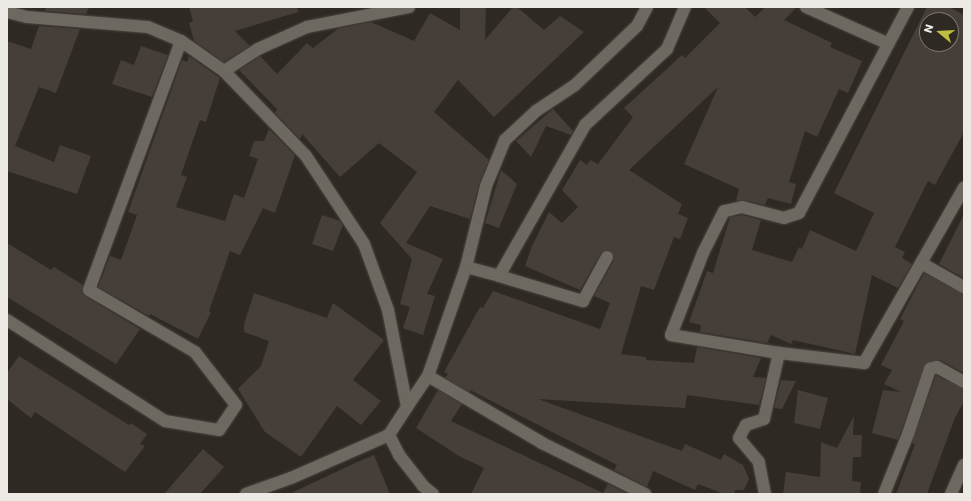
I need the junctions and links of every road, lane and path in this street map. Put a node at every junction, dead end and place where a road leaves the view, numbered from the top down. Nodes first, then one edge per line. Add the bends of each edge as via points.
1 (409, 7) edge
2 (647, 7) edge
3 (685, 7) edge
4 (806, 7) edge
5 (908, 7) edge
6 (7, 12) edge
7 (181, 41) junction
8 (887, 44) junction
9 (224, 71) junction
10 (964, 188) edge
11 (607, 257) dead end
12 (921, 264) junction
13 (466, 267) junction
14 (499, 276) junction
15 (964, 287) edge
16 (7, 320) edge
17 (779, 353) junction
18 (428, 376) junction
19 (964, 382) edge
20 (407, 408) junction
21 (389, 435) junction
22 (964, 465) edge
23 (246, 494) edge
24 (433, 494) edge
25 (645, 494) edge
26 (766, 494) edge
27 (884, 494) edge
28 (951, 494) edge

1 - 9 street via 307,27 258,49
2 - 13 street via 637,26 580,79 536,111 505,140 486,186
3 - 14 street via 667,49 585,125
4 - 8 street
5 - 8 street
6 - 7 street via 27,17 148,26
7 - 9 street
7 - 16 street via 89,290 195,352 236,405 219,430 165,421
8 - 17 street via 799,213 784,218 742,207 724,211 703,253 671,335
9 - 20 street via 306,156 364,244 388,310
10 - 12 street
11 - 14 street via 583,301
12 - 15 street
12 - 17 street via 864,363
13 - 14 street
13 - 18 street
17 - 26 street via 764,419 746,425 739,438 759,462
18 - 20 street
18 - 25 street via 542,443
19 - 27 street via 937,368 930,369
20 - 21 street
21 - 23 street via 291,478
21 - 24 street via 399,455 423,486
22 - 28 street

